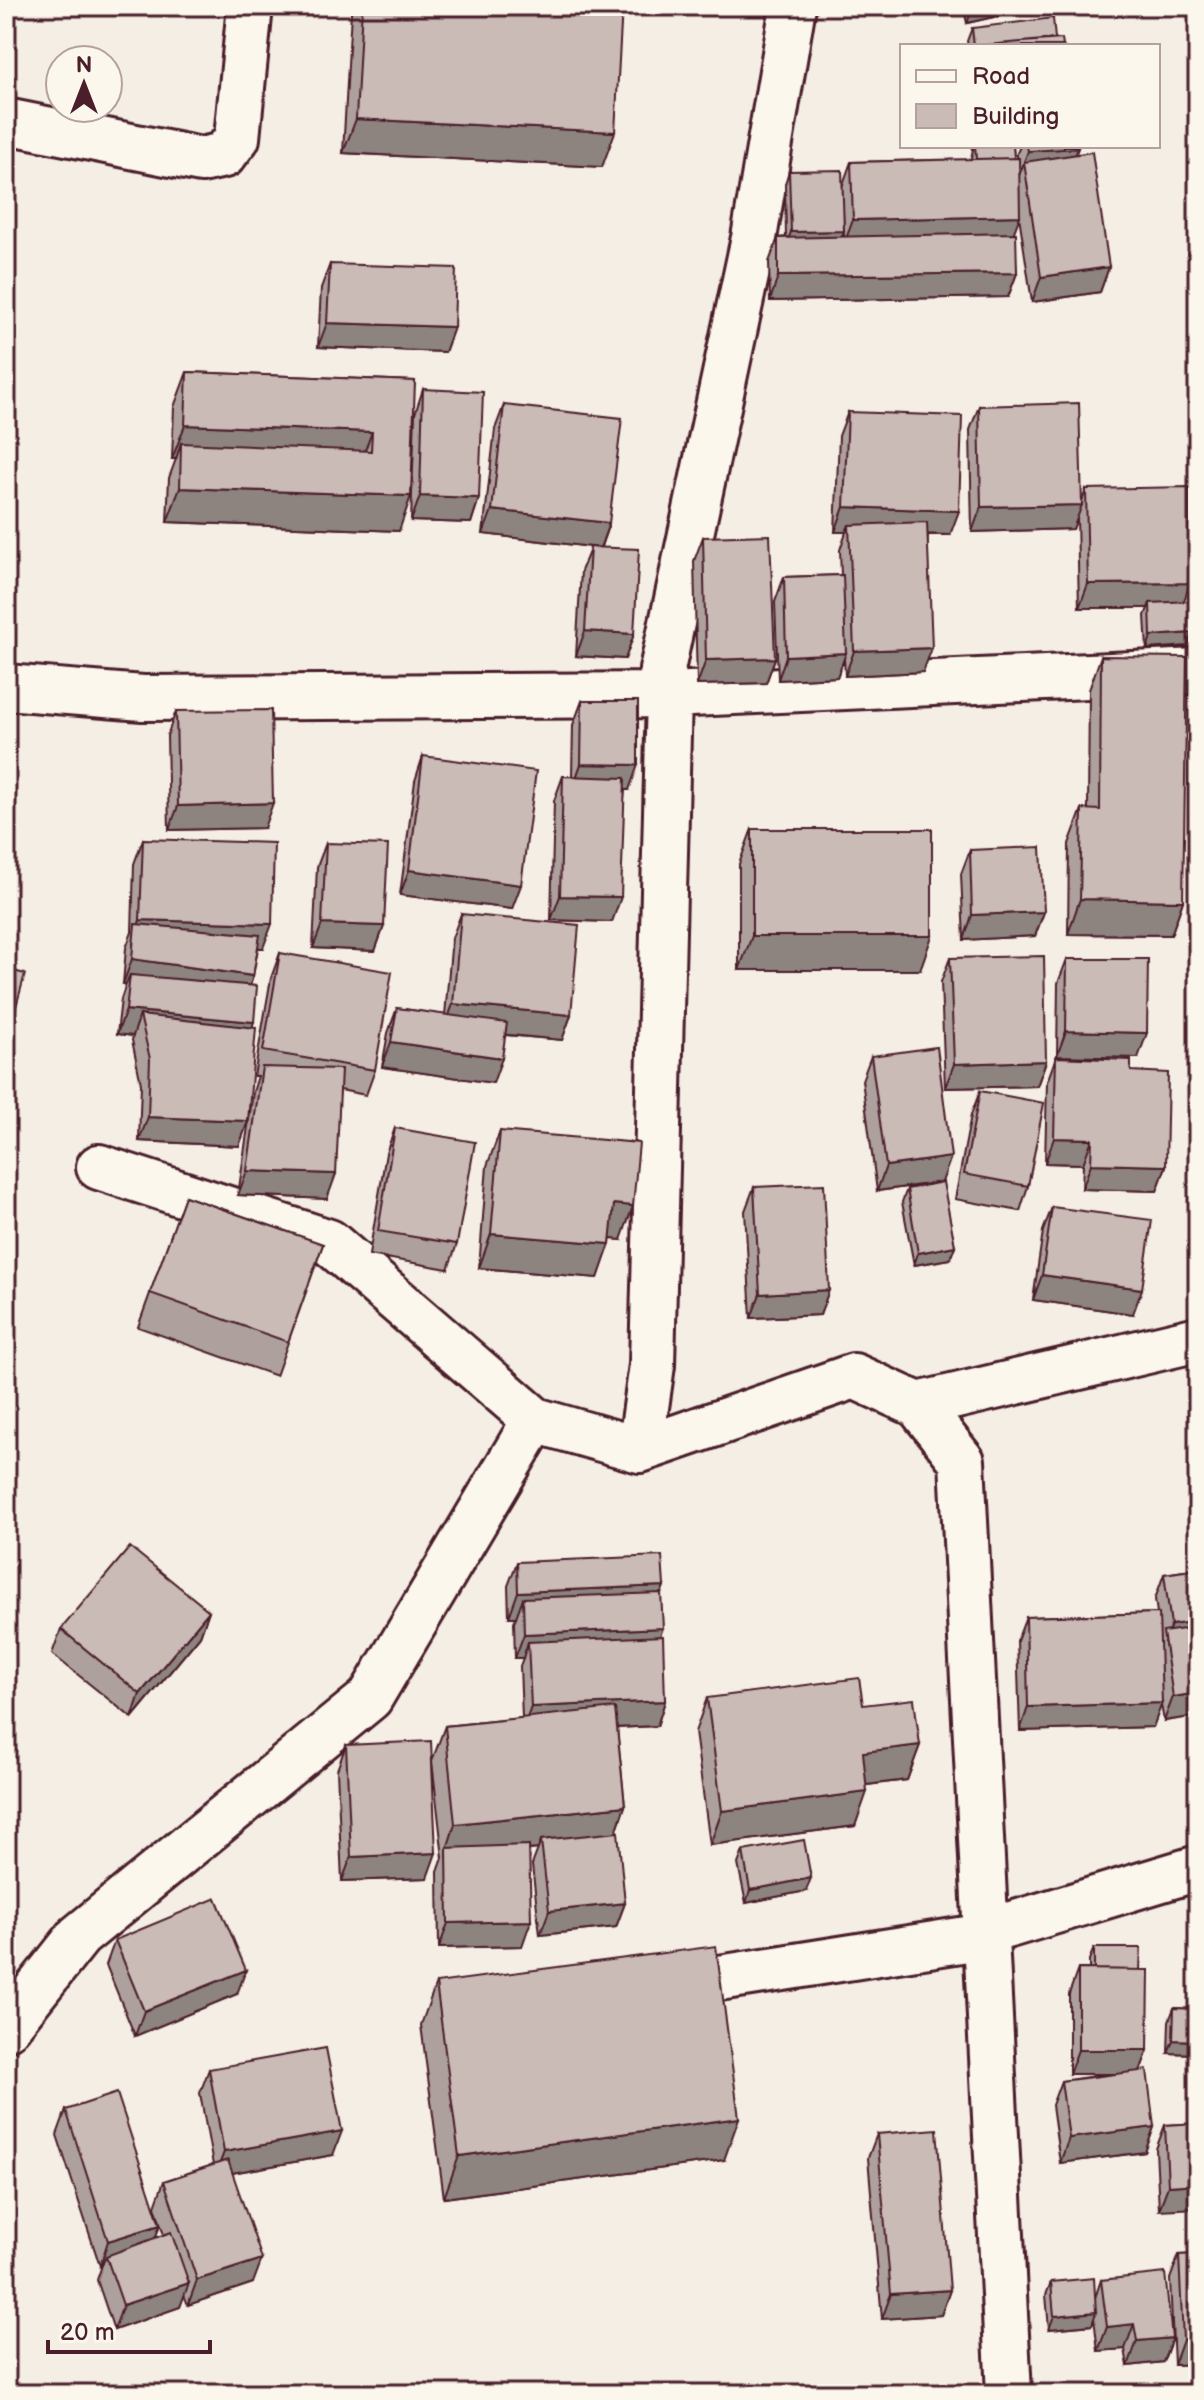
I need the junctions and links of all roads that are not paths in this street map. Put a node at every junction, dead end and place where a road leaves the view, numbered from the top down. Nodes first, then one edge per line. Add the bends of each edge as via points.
1 (250, 6) edge
2 (793, 6) edge
3 (6, 121) edge
4 (1198, 671) edge
5 (6, 687) edge
6 (669, 695) junction
7 (99, 1167) dead end
8 (1198, 1339) edge
9 (918, 1405) junction
10 (535, 1420) junction
11 (640, 1450) junction
12 (1198, 1868) edge
13 (986, 1932) junction
14 (631, 1992) edge
15 (6, 2028) edge
16 (1009, 2394) edge

1 - 3 street via 237,138 224,155 201,160
2 - 6 street via 754,238 662,670
4 - 6 street
5 - 6 street via 143,698
6 - 11 street via 652,1365
7 - 10 street via 329,1242
8 - 9 street
9 - 11 street via 854,1376
9 - 13 street via 962,1461
10 - 11 street
10 - 15 street via 370,1698 79,1936
12 - 13 street
13 - 14 street
13 - 16 street

